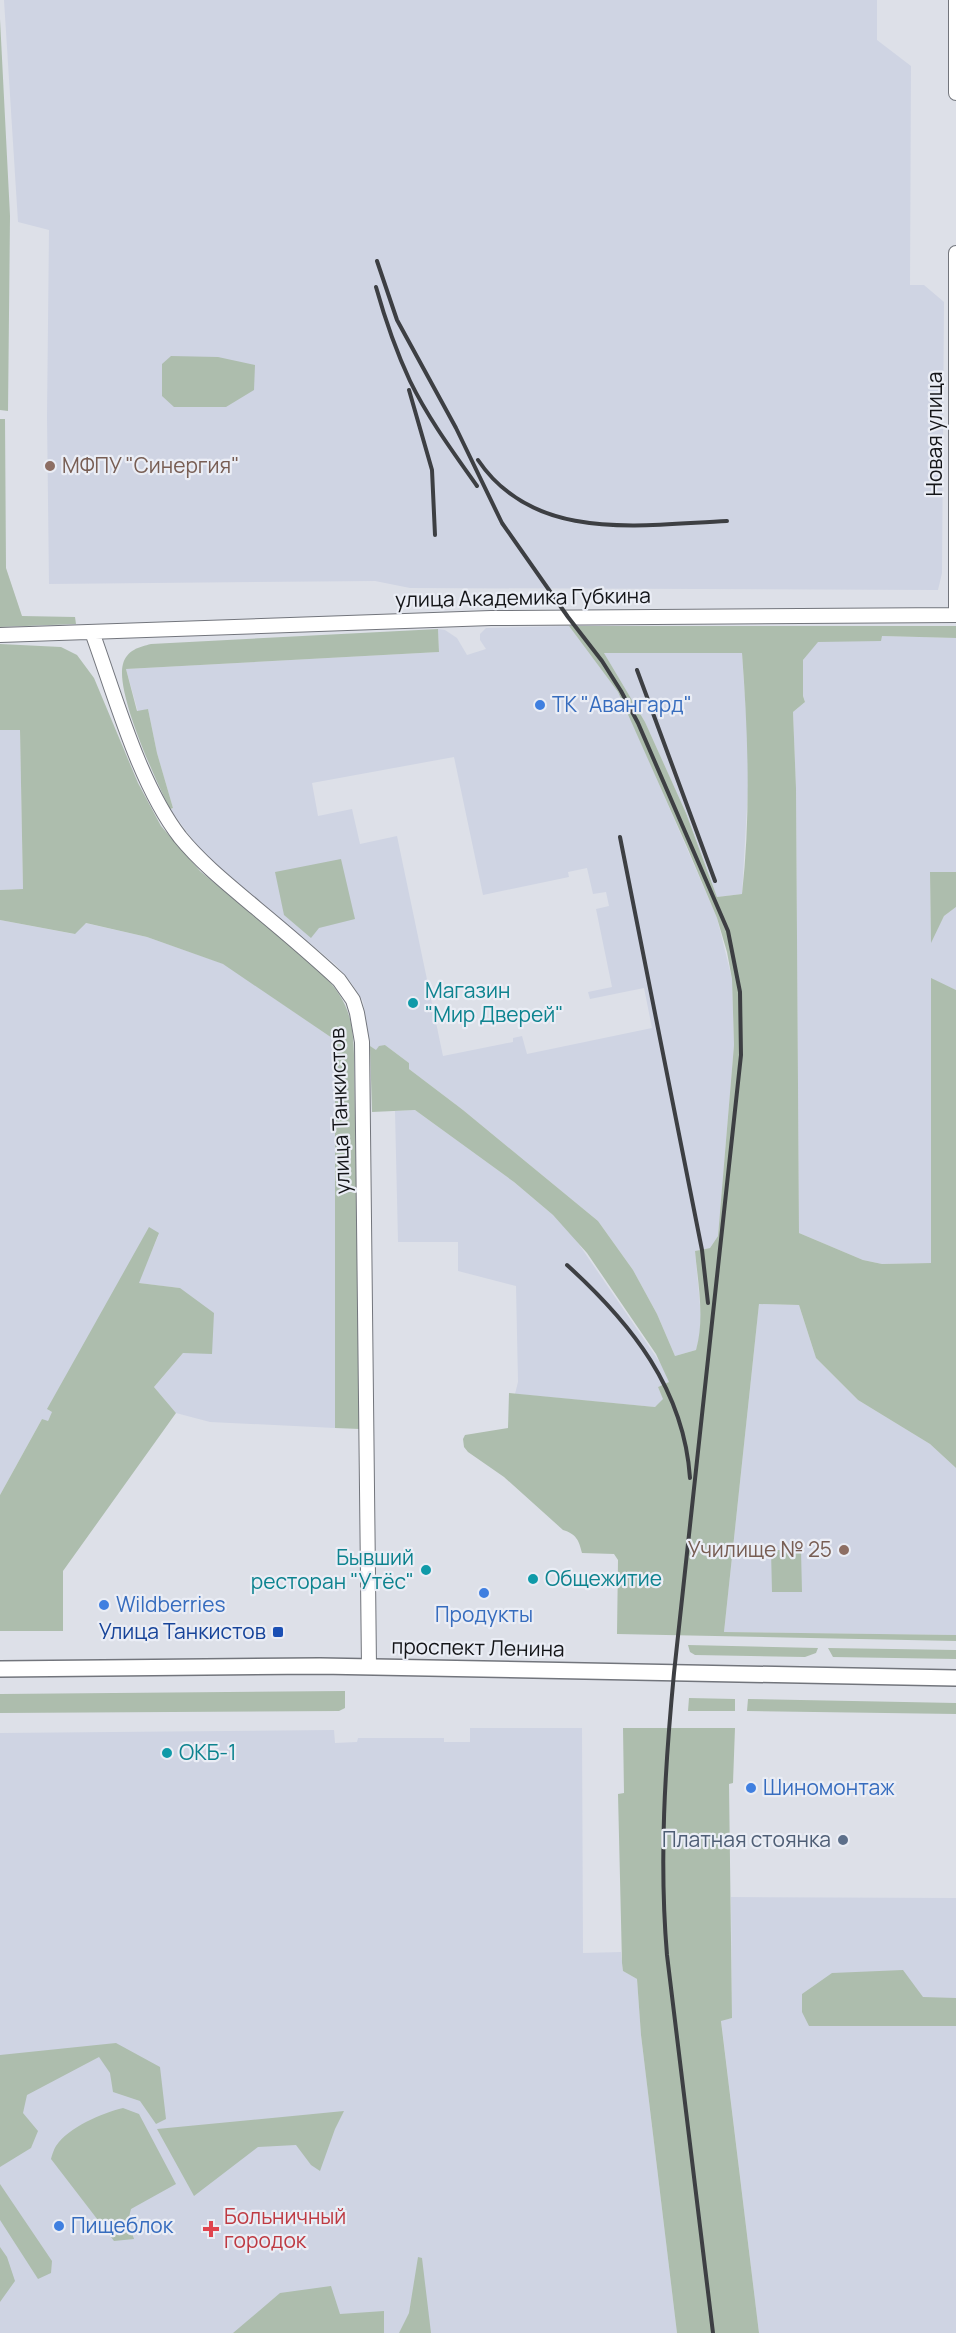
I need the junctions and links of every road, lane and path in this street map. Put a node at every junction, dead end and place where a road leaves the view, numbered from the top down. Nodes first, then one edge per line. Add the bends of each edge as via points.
1 (956, 0) edge
2 (956, 93) edge
3 (956, 253) edge
4 (956, 615) edge
5 (92, 632) junction
6 (0, 635) edge
7 (369, 1667) junction
8 (0, 1669) edge
9 (956, 1678) edge

1 - 2 street
3 - 4 street, Новая улица
4 - 5 street, улица Академика Губкина via 482,618
5 - 6 street
5 - 7 street, улица Танкистов via 150,784 180,837 212,870 339,980 357,1013 362,1042 364,1141
7 - 8 main road, проспект Ленина
7 - 9 main road, проспект Ленина

